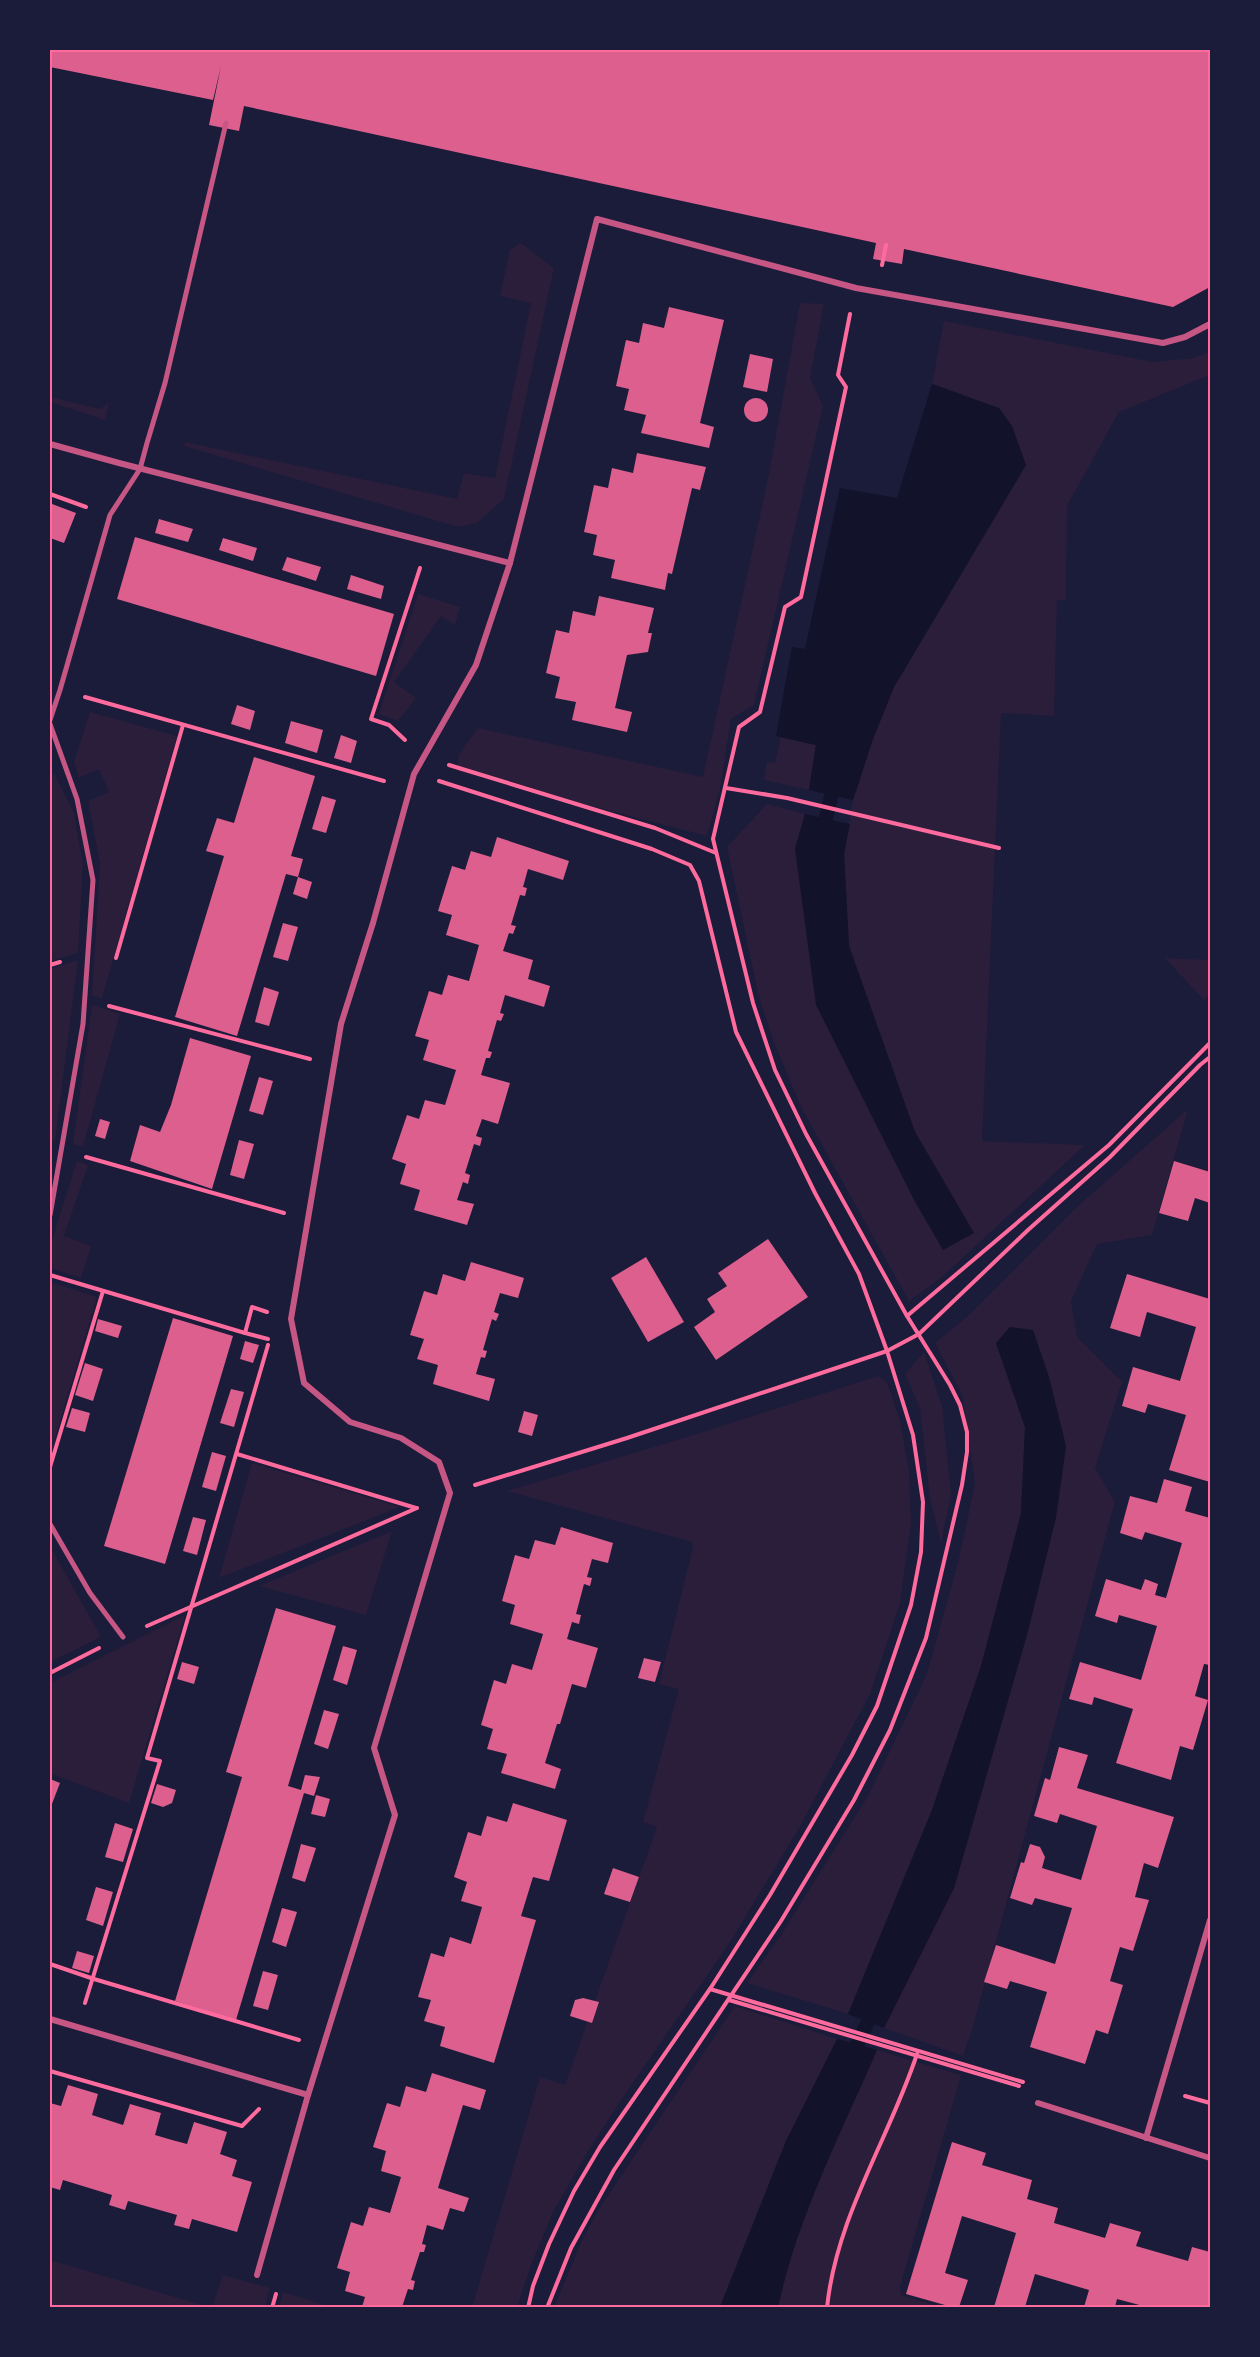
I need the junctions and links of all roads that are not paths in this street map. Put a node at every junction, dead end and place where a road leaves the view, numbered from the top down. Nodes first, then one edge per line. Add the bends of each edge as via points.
1 (226, 123) dead end
2 (1210, 324) edge
3 (50, 444) edge
4 (140, 469) junction
5 (510, 563) junction
6 (50, 722) edge
7 (50, 1215) edge
8 (50, 1524) edge
9 (123, 1637) road end
10 (1210, 1920) edge
11 (50, 2019) edge
12 (308, 2095) junction
13 (1038, 2103) road end
14 (1146, 2138) junction
15 (1210, 2158) edge
16 (256, 2275) dead end

1 - 4 street via 165,383
2 - 5 street via 1163,343 856,288 597,219
3 - 4 street
4 - 5 street
4 - 6 street via 110,516
5 - 12 street via 476,665 414,774 341,1024 291,1319 304,1383 350,1422 401,1438 439,1462 450,1493 374,1748 395,1815
6 - 7 street via 77,799 93,880 83,1024
8 - 9 street via 90,1593
10 - 14 street
11 - 12 street
12 - 16 street
13 - 14 street
14 - 15 street

